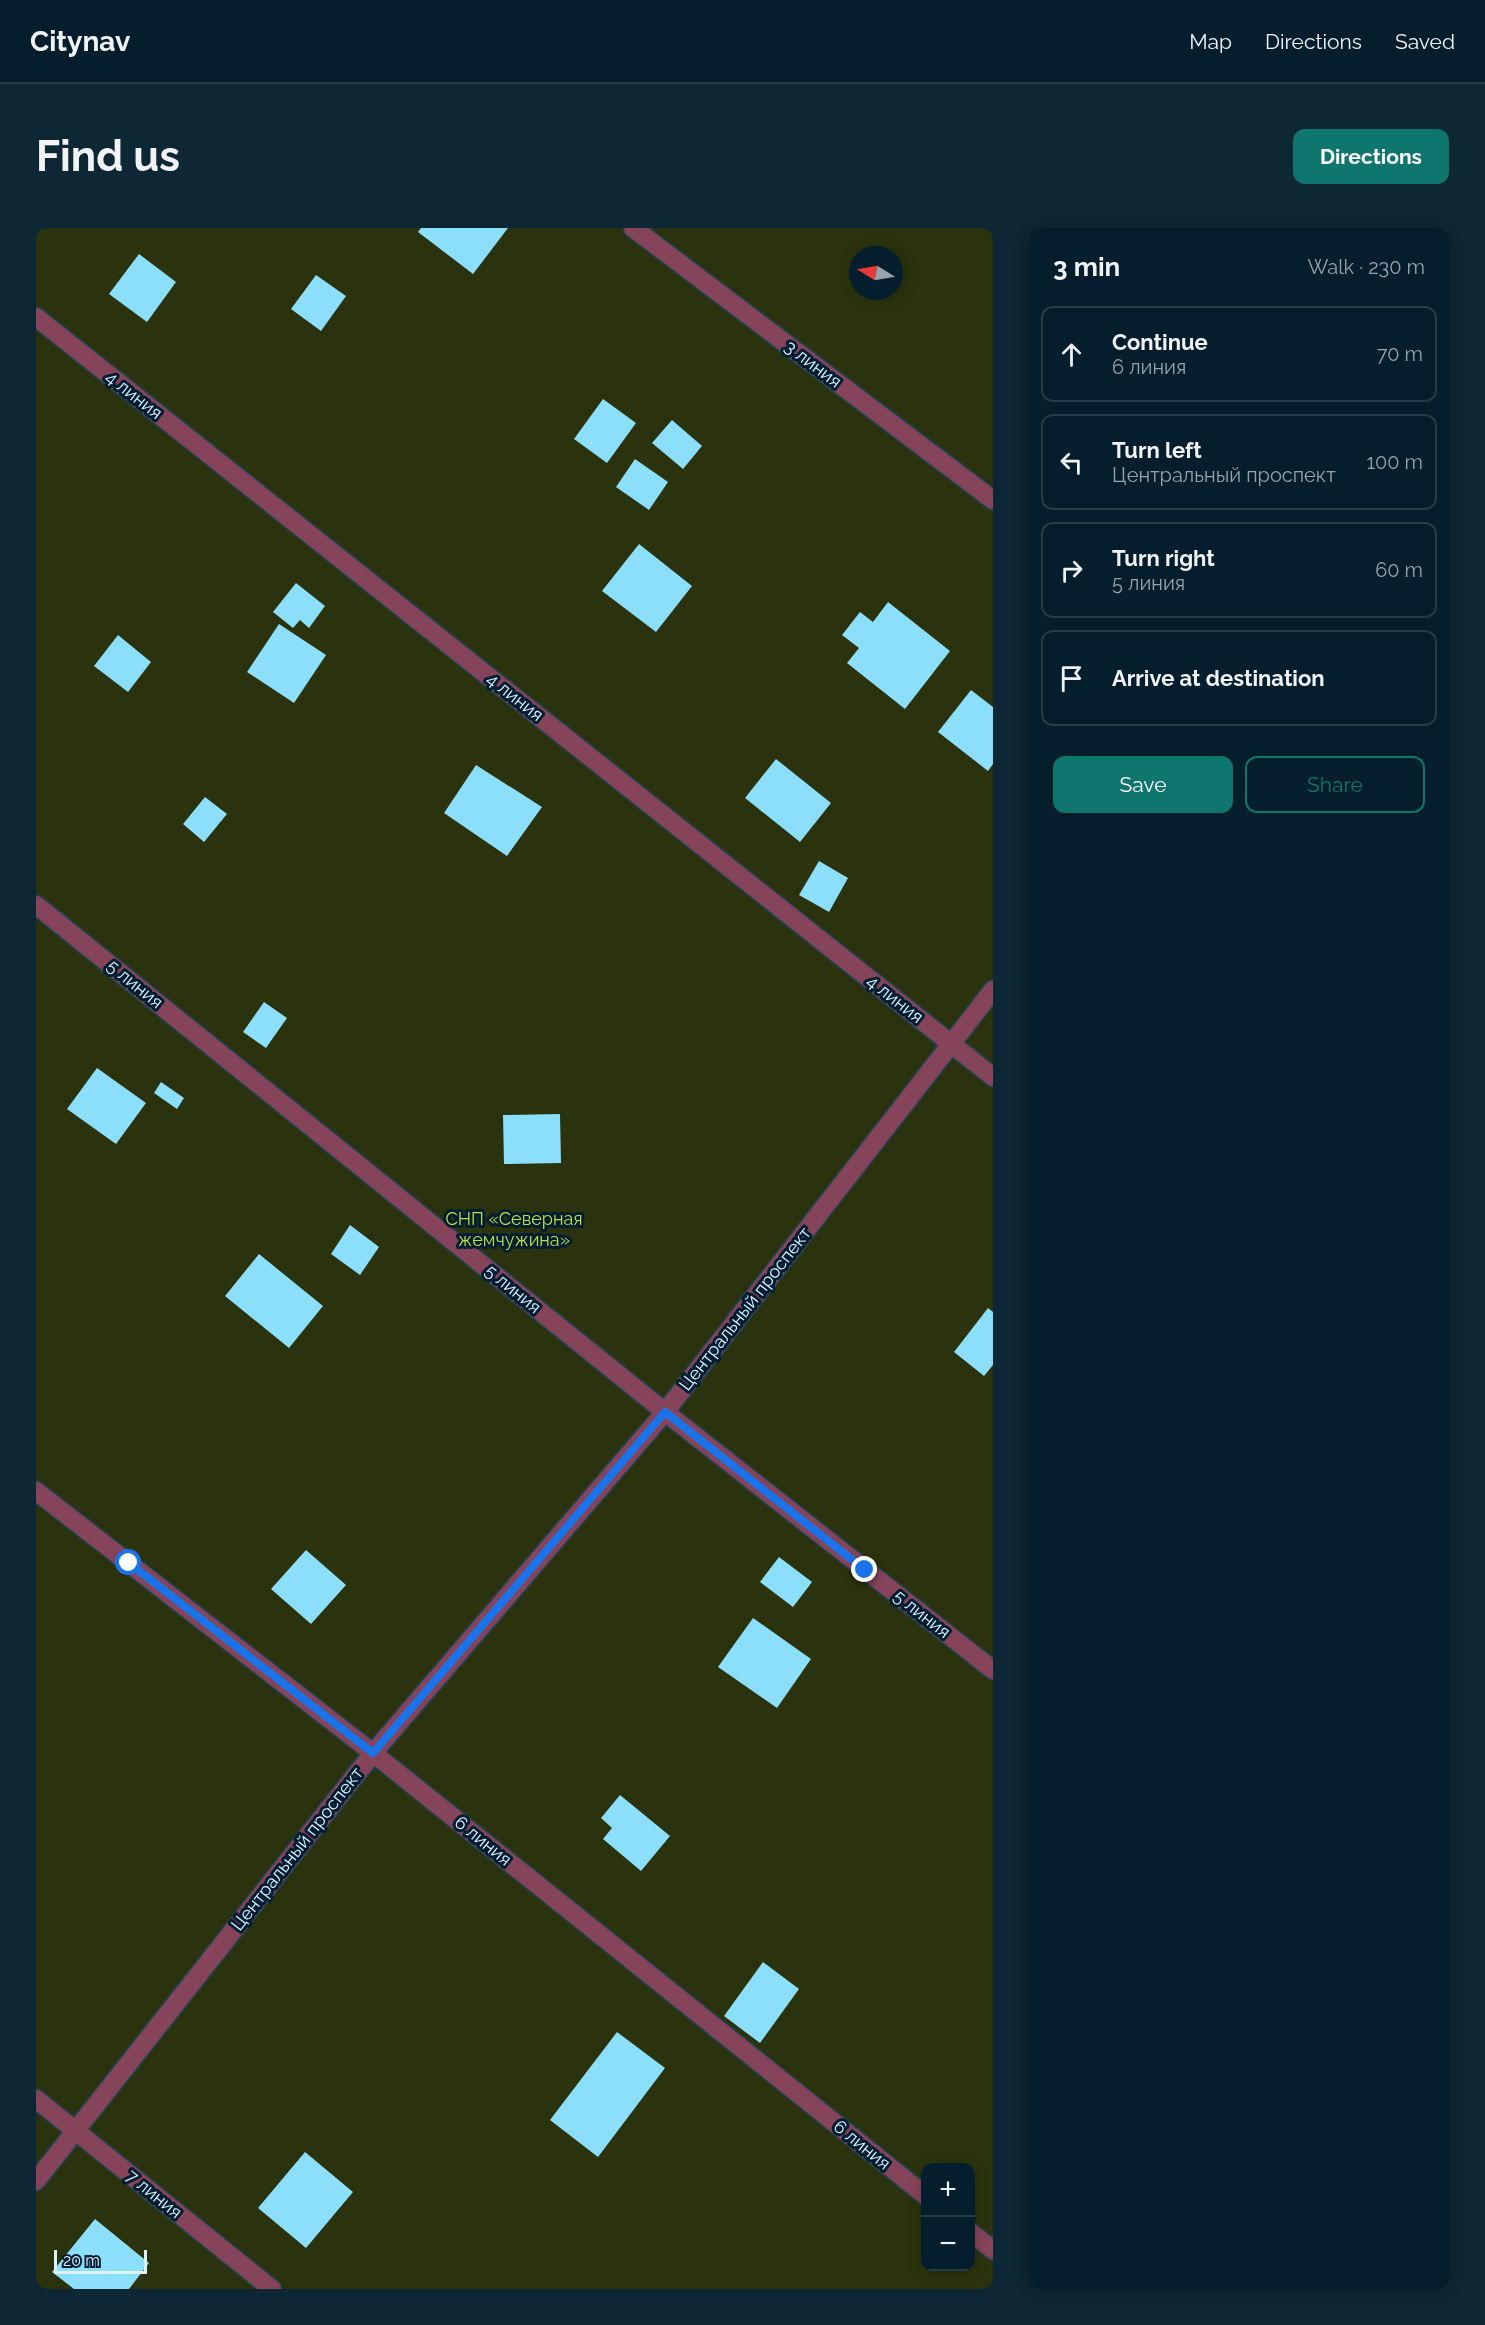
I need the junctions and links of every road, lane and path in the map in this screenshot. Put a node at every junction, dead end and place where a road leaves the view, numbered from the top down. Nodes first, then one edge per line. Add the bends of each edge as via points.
1 (633, 228) edge
2 (36, 317) edge
3 (993, 500) edge
4 (36, 905) edge
5 (993, 990) edge
6 (952, 1044) junction
7 (993, 1077) edge
8 (665, 1412) junction
9 (36, 1491) edge
10 (993, 1670) edge
11 (373, 1753) junction
12 (36, 2099) edge
13 (75, 2130) junction
14 (36, 2181) edge
15 (921, 2192) edge
16 (975, 2236) edge
17 (993, 2250) edge
18 (272, 2289) edge

1 - 3 street, 3 линия
2 - 6 street, 4 линия
4 - 8 street, 5 линия
5 - 6 street, Центральный проспект
6 - 7 street, 4 линия
6 - 8 street, Центральный проспект
8 - 10 street, 5 линия
8 - 11 street, Центральный проспект
9 - 11 street, 6 линия
11 - 13 street, Центральный проспект
11 - 15 street, 6 линия
12 - 13 street, 7 линия
13 - 14 street, Центральный проспект
13 - 18 street, 7 линия
16 - 17 street

